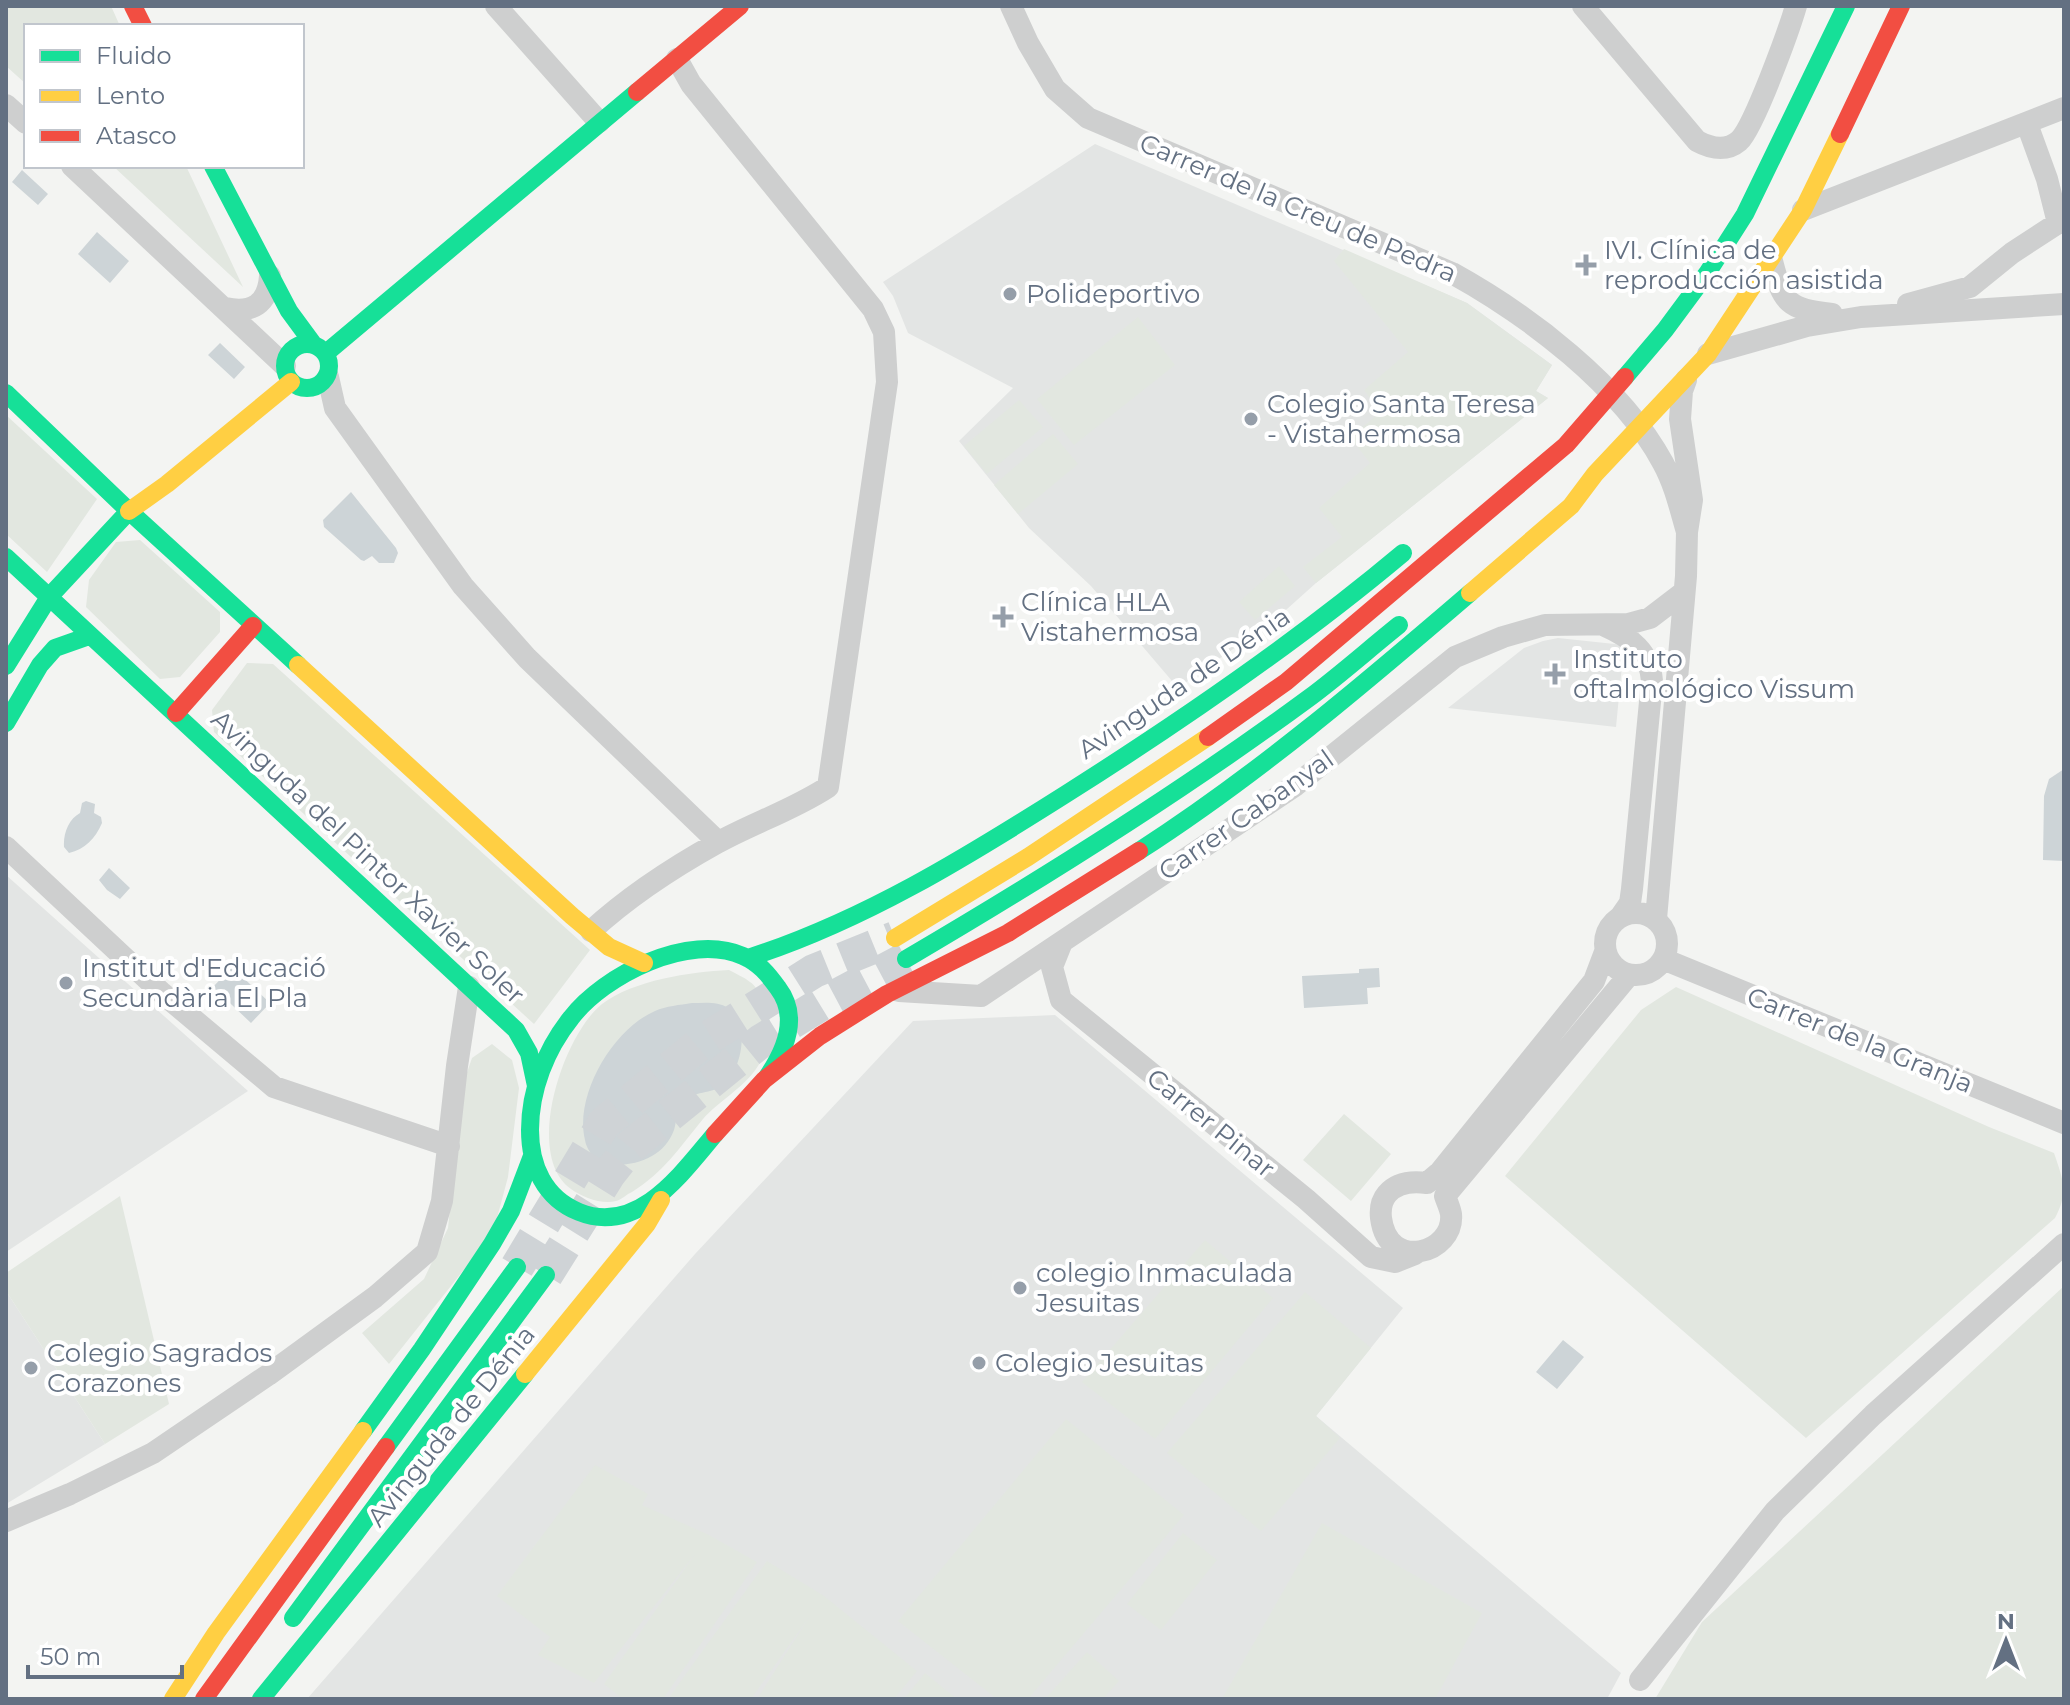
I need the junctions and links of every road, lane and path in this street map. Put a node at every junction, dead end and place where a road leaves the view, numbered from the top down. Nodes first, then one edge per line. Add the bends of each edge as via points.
1 (133, 6) edge
2 (496, 6) edge
3 (740, 6) edge
4 (1011, 6) edge
5 (1583, 6) edge
6 (1796, 6) edge
7 (1846, 6) edge
8 (1900, 10) edge
9 (142, 24) edge
10 (677, 59) junction
11 (6, 105) edge
12 (2064, 108) edge
13 (24, 121) edge
14 (599, 122) junction
15 (2027, 124) junction
16 (1830, 152) junction
17 (74, 168) edge
18 (214, 168) edge
19 (1857, 191) junction
20 (1803, 210) junction
21 (2061, 223) edge
22 (1772, 261) junction
23 (270, 276) junction
24 (2064, 304) edge
25 (225, 308) junction
26 (1861, 317) junction
27 (1708, 354) junction
28 (302, 359) junction
29 (328, 377) junction
30 (1686, 379) junction
31 (1611, 390) junction
32 (6, 393) edge
33 (1640, 429) junction
34 (1535, 447) dead end
35 (1595, 474) junction
36 (1558, 493) dead end
37 (129, 511) junction
38 (1687, 532) junction
39 (1417, 542) dead end
40 (6, 557) edge
41 (1684, 592) junction
42 (49, 597) junction
43 (1414, 613) dead end
44 (1596, 623) junction
45 (253, 626) junction
46 (89, 636) junction
47 (6, 666) edge
48 (176, 713) junction
49 (6, 723) edge
50 (718, 842) junction
51 (6, 847) edge
52 (1621, 916) junction
53 (1656, 919) junction
54 (591, 931) junction
55 (895, 938) tunnel mouth
56 (1063, 941) junction
57 (1605, 952) junction
58 (748, 958) junction
59 (906, 959) tunnel mouth
60 (1663, 959) junction
61 (644, 963) junction
62 (1629, 975) junction
63 (469, 987) junction
64 (893, 991) junction
65 (767, 1077) junction
66 (536, 1086) junction
67 (2062, 1124) edge
68 (449, 1146) junction
69 (532, 1156) junction
70 (672, 1180) junction
71 (2064, 1244) edge
72 (1416, 1253) junction
73 (517, 1267) tunnel mouth
74 (546, 1275) tunnel mouth
75 (6, 1521) edge
76 (279, 1638) dead end
77 (1640, 1680) dead end
78 (173, 1699) edge
79 (204, 1699) edge
80 (261, 1699) edge

1 - 9 main road
2 - 14 street
3 - 10 main road
4 - 31 street, Carrer de la Creu de Pedra via 1055,89 1088,118 1452,273 1491,295
5 - 6 street via 1697,141 1726,148 1740,140 1762,96
7 - 31 main road, Avinguda de Dénia via 1745,214 1665,330
8 - 16 main road, Avinguda de Dénia
10 - 14 main road
10 - 50 street via 691,84 873,309 884,332 887,382 828,787
11 - 13 street
12 - 15 street
14 - 28 main road
15 - 19 street
15 - 21 street
16 - 19 street via 1841,176
16 - 20 main road, Avinguda de Dénia
17 - 25 street
18 - 23 main road
19 - 20 street
20 - 22 main road, Avinguda de Dénia
21 - 26 street via 1970,287
22 - 26 street via 1779,289 1802,311
22 - 27 main road, Avinguda de Dénia
23 - 25 street via 265,297 252,308
23 - 28 main road via 289,311
24 - 26 street
25 - 28 street
26 - 27 street
27 - 30 main road, Avinguda de Dénia
28 - 29 main road via 330,369
28 - 29 main road via 301,388 321,385
28 - 37 main road via 167,484
29 - 50 street via 335,408 463,586 527,658
30 - 33 main road, Avinguda de Dénia
30 - 38 street via 1680,419 1692,500
31 - 33 street, Carrer de la Creu de Pedra
31 - 34 main road, Avinguda de Dénia
31 - 55 main road, Avinguda de Dénia via 1566,445 1286,682 1161,771
32 - 37 main road
33 - 35 main road, Avinguda de Dénia
33 - 38 street, Carrer de la Creu de Pedra via 1674,487
35 - 36 main road, Avinguda de Dénia
35 - 64 main road, Avinguda de Dénia via 1571,506 1276,756 1149,844 987,945
37 - 42 main road
37 - 45 main road
38 - 41 street
39 - 58 main road, Avinguda de Dénia via 1310,629 1075,789 930,878 794,945
40 - 42 main road, Avinguda del Pintor Xavier Soler
41 - 44 street, Carrer Cabanyal via 1650,618
41 - 53 street
42 - 46 main road, Avinguda del Pintor Xavier Soler
42 - 47 main road
43 - 59 main road via 1311,696 1202,772 1008,900
44 - 52 street via 1631,642 1651,666 1632,889
44 - 56 street, Carrer Cabanyal via 1545,625 1455,657 1296,785
45 - 48 main road, Avinguda del Pintor Xavier Soler
45 - 54 main road
46 - 48 main road, Avinguda del Pintor Xavier Soler
46 - 49 main road via 55,648
48 - 63 main road, Avinguda del Pintor Xavier Soler
50 - 54 street via 622,902
51 - 68 street via 162,993 274,1087
52 - 53 street via 1639,913
52 - 57 street via 1607,932
53 - 60 street via 1667,938
54 - 61 main road via 609,947
56 - 64 street, Carrer Cabanyal via 981,996
56 - 72 street, Carrer Pinar via 1052,967 1061,1000 1371,1257 1395,1262
57 - 62 street via 1614,967
57 - 72 street via 1594,981 1440,1172 1427,1183 1397,1186 1386,1195 1380,1208 1383,1234 1399,1249
58 - 61 main road, Avinguda de Dénia via 699,950
58 - 65 main road, Avinguda de Dénia via 780,988 788,1014 787,1044
60 - 62 street via 1649,973
60 - 67 street, Carrer de la Granja
61 - 66 main road, Avinguda de Dénia via 585,1001 560,1031
62 - 72 street via 1445,1196 1451,1224 1438,1245
63 - 66 main road, Avinguda del Pintor Xavier Soler via 516,1030 529,1053
63 - 68 street
64 - 65 main road, Avinguda de Dénia
65 - 70 main road, Avinguda de Dénia
66 - 69 main road, Avinguda de Dénia
68 - 75 street via 442,1201 427,1252 375,1297 153,1453
69 - 70 main road, Avinguda de Dénia via 547,1190 593,1216 631,1214
69 - 78 main road, Avinguda de Dénia via 492,1244
70 - 80 main road, Avinguda de Dénia via 647,1224
71 - 77 street via 1873,1415 1775,1511
73 - 79 main road, Avinguda de Dénia
74 - 76 main road, Avinguda de Dénia

